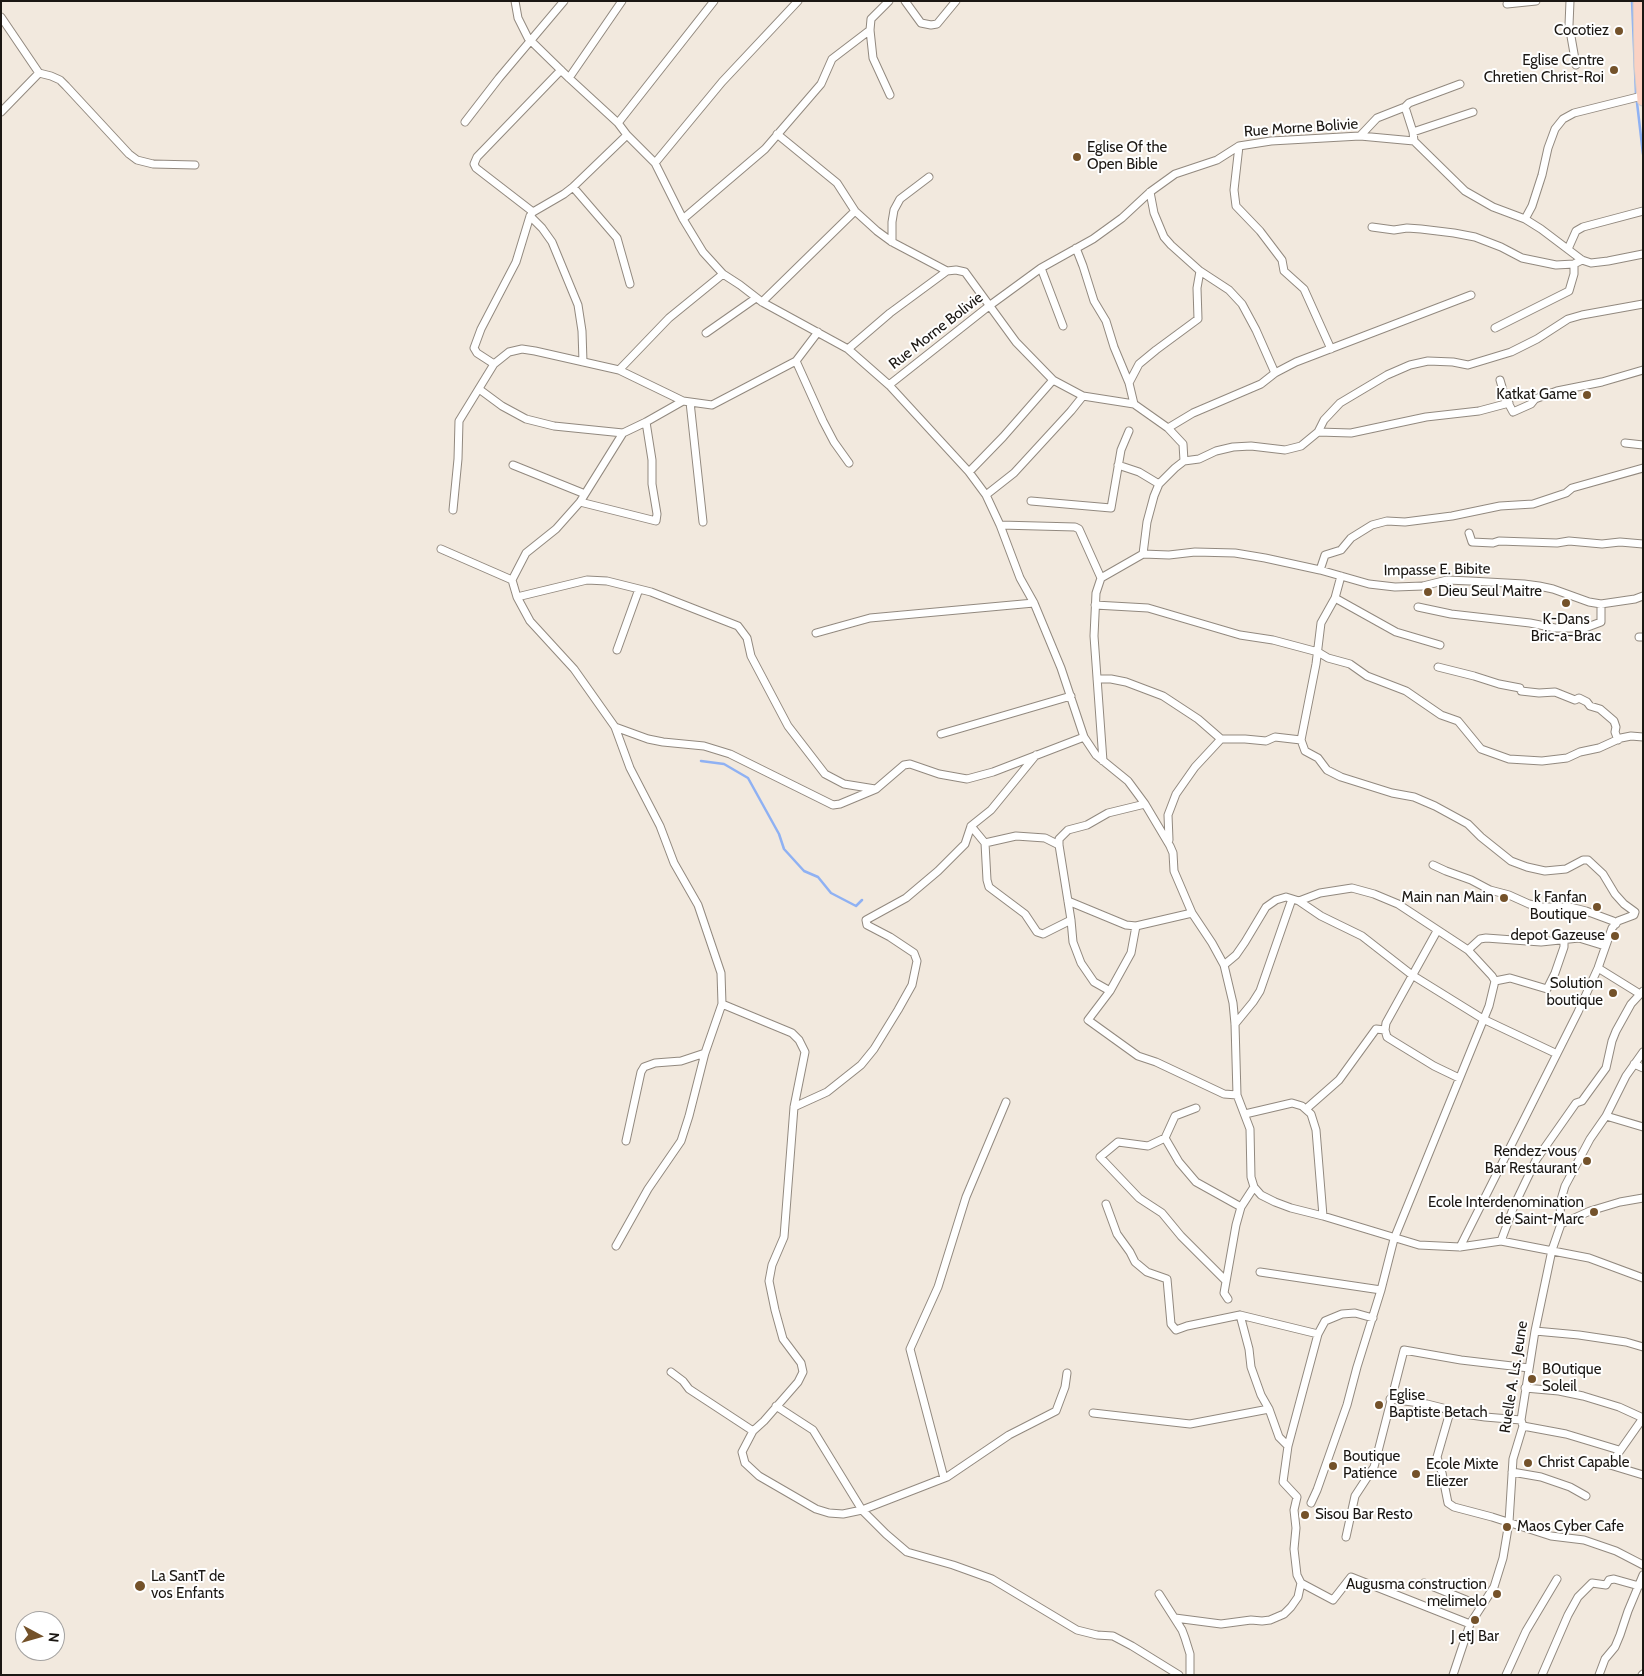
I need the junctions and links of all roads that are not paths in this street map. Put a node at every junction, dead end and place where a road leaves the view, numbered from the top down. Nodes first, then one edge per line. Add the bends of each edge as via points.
1 (515, 1) edge
2 (564, 1) edge
3 (622, 1) edge
4 (714, 1) edge
5 (798, 1) edge
6 (889, 1) edge
7 (905, 1) edge
8 (956, 1) edge
9 (1536, 1) edge
10 (1570, 1) edge
11 (1639, 1) edge
12 (1507, 4) dead end
13 (1, 17) edge
14 (870, 30) junction
15 (531, 41) junction
16 (1576, 65) dead end
17 (561, 70) junction
18 (39, 73) junction
19 (570, 78) junction
20 (1460, 84) dead end
21 (890, 95) dead end
22 (1639, 98) edge
23 (3, 107) edge
24 (1404, 107) junction
25 (1473, 112) dead end
26 (465, 122) dead end
27 (618, 123) junction
28 (1413, 132) junction
29 (777, 134) junction
30 (627, 135) junction
31 (1360, 136) junction
32 (1414, 141) junction
33 (1239, 146) junction
34 (655, 163) junction
35 (195, 165) dead end
36 (929, 177) dead end
37 (573, 187) junction
38 (1150, 192) junction
39 (1643, 210) edge
40 (855, 211) junction
41 (532, 214) junction
42 (683, 219) junction
43 (1525, 219) junction
44 (1372, 227) dead end
45 (892, 242) junction
46 (1076, 248) junction
47 (1568, 249) junction
48 (1643, 254) edge
49 (1582, 260) junction
50 (1574, 264) junction
51 (1041, 268) junction
52 (947, 271) junction
53 (1200, 271) junction
54 (723, 274) junction
55 (630, 284) dead end
56 (1471, 295) dead end
57 (759, 300) junction
58 (1643, 304) edge
59 (989, 306) junction
60 (1063, 326) dead end
61 (1495, 328) dead end
62 (818, 332) junction
63 (706, 333) dead end
64 (848, 349) junction
65 (1331, 349) junction
66 (796, 361) junction
67 (583, 362) junction
68 (494, 364) junction
69 (619, 370) junction
70 (1643, 370) edge
71 (1275, 373) junction
72 (1053, 380) junction
73 (1500, 380) dead end
74 (1129, 383) junction
75 (889, 385) junction
76 (479, 389) junction
77 (1083, 396) junction
78 (686, 402) junction
79 (1508, 403) junction
80 (1134, 404) junction
81 (646, 422) junction
82 (1168, 428) junction
83 (1129, 431) dead end
84 (1318, 432) junction
85 (623, 433) junction
86 (1625, 443) dead end
87 (1643, 445) edge
88 (1184, 461) junction
89 (849, 463) dead end
90 (513, 465) dead end
91 (1118, 465) junction
92 (1643, 468) edge
93 (968, 472) junction
94 (1159, 484) junction
95 (585, 494) junction
96 (986, 495) junction
97 (1031, 501) dead end
98 (580, 502) junction
99 (452, 510) dead end
100 (703, 522) dead end
101 (1000, 525) junction
102 (1469, 533) dead end
103 (1643, 544) edge
104 (441, 549) dead end
105 (1143, 554) junction
106 (1320, 570) junction
107 (1341, 576) junction
108 (1101, 578) junction
109 (512, 580) junction
110 (639, 589) junction
111 (1643, 596) edge
112 (517, 597) junction
113 (1335, 598) junction
114 (1034, 603) junction
115 (1601, 604) junction
116 (1095, 605) junction
117 (1418, 607) dead end
118 (816, 633) dead end
119 (1440, 646) dead end
120 (617, 650) dead end
121 (1318, 652) junction
122 (1438, 667) dead end
123 (1097, 679) junction
124 (1071, 696) junction
125 (615, 727) junction
126 (941, 734) dead end
127 (1084, 737) junction
128 (1643, 737) edge
129 (1221, 740) junction
130 (1301, 740) junction
131 (1618, 740) junction
132 (1036, 756) junction
133 (1103, 762) junction
134 (876, 789) junction
135 (1145, 804) junction
136 (971, 826) junction
137 (985, 842) junction
138 (1058, 845) junction
139 (1170, 846) junction
140 (1433, 865) dead end
141 (1296, 900) junction
142 (1068, 901) junction
143 (1192, 913) junction
144 (1071, 920) junction
145 (1616, 924) junction
146 (1136, 926) junction
147 (1437, 931) junction
148 (1564, 939) junction
149 (1605, 946) junction
150 (1468, 950) junction
151 (1224, 965) junction
152 (1598, 968) junction
153 (1412, 975) junction
154 (1495, 981) junction
155 (1110, 991) junction
156 (1642, 992) edge
157 (722, 1004) junction
158 (1483, 1019) junction
159 (1235, 1024) junction
160 (1384, 1030) junction
161 (1643, 1052) edge
162 (705, 1053) junction
163 (1555, 1053) junction
164 (1634, 1064) junction
165 (1643, 1068) edge
166 (1459, 1078) junction
167 (1237, 1095) junction
168 (1006, 1102) dead end
169 (794, 1107) junction
170 (1196, 1108) dead end
171 (1306, 1109) junction
172 (1245, 1114) junction
173 (1606, 1116) junction
174 (1643, 1127) edge
175 (1165, 1138) junction
176 (626, 1141) dead end
177 (1254, 1187) junction
178 (1643, 1198) edge
179 (1106, 1204) dead end
180 (1241, 1207) junction
181 (1323, 1216) junction
182 (1561, 1224) junction
183 (1394, 1239) junction
184 (1501, 1241) junction
185 (616, 1246) dead end
186 (1460, 1247) junction
187 (1552, 1250) junction
188 (1260, 1272) dead end
189 (1643, 1278) edge
190 (1226, 1282) junction
191 (1381, 1290) junction
192 (1228, 1299) dead end
193 (1240, 1316) junction
194 (1373, 1318) junction
195 (1535, 1331) junction
196 (1318, 1334) junction
197 (1643, 1346) edge
198 (1528, 1368) junction
199 (671, 1372) dead end
200 (1067, 1373) dead end
201 (1526, 1388) junction
202 (1390, 1400) junction
203 (776, 1406) junction
204 (1269, 1409) junction
205 (1450, 1412) junction
206 (1093, 1413) dead end
207 (1643, 1418) edge
208 (1522, 1423) junction
209 (753, 1431) junction
210 (1288, 1446) junction
211 (1619, 1450) junction
212 (1512, 1472) junction
213 (1643, 1475) edge
214 (944, 1478) junction
215 (1586, 1496) dead end
216 (1310, 1503) dead end
217 (862, 1510) junction
218 (1509, 1522) junction
219 (1346, 1537) dead end
220 (1643, 1565) edge
221 (1643, 1575) edge
222 (1557, 1578) dead end
223 (1424, 1583) dead end
224 (1301, 1584) junction
225 (1639, 1586) junction
226 (1159, 1594) dead end
227 (1482, 1606) junction
228 (1175, 1618) junction
229 (1470, 1624) junction
230 (1179, 1675) edge
231 (1190, 1675) edge
232 (1453, 1675) edge
233 (1506, 1675) edge
234 (1542, 1675) edge
235 (1599, 1675) edge

1 - 15 street via 518,18
2 - 15 street
3 - 19 street
4 - 27 street
5 - 34 street via 722,82
6 - 14 street via 871,18
7 - 8 street via 921,23 931,25 937,24
9 - 12 street
10 - 16 street via 1569,25
11 - 22 main road
13 - 18 street
14 - 21 street via 872,58
14 - 29 street via 832,59 821,84
15 - 17 street
15 - 26 street
17 - 19 street
17 - 41 street via 477,157 474,164
18 - 23 street
18 - 35 street via 60,80 137,160 153,164
19 - 27 street
20 - 24 street
22 - 43 street via 1574,113 1563,119 1555,129 1532,206
24 - 28 street
24 - 31 street via 1377,118
25 - 28 street
27 - 30 street
28 - 32 street
29 - 40 street via 837,183
29 - 42 street via 765,149
30 - 34 street
30 - 37 street
31 - 32 street, Rue Morne Bolivie
31 - 33 street, Rue Morne Bolivie
32 - 43 street via 1465,191 1493,207
33 - 38 street, Rue Morne Bolivie via 1217,160 1174,174
33 - 65 street via 1234,190 1236,206 1282,260 1284,271 1304,289
34 - 42 street
36 - 45 street via 900,199 894,210
37 - 41 street
37 - 55 street via 617,238
38 - 46 street, Rue Morne Bolivie via 1122,218
38 - 53 street via 1164,237
39 - 47 street via 1583,227 1576,231
40 - 45 street
40 - 57 street
41 - 67 street via 552,242 578,305
41 - 68 street via 516,262 480,329 474,348
42 - 54 street via 703,252
43 - 47 street
44 - 50 street via 1454,233 1501,247 1522,258 1556,265
45 - 52 street
46 - 51 street, Rue Morne Bolivie
46 - 74 street via 1094,302 1106,321
47 - 49 street
48 - 49 street via 1591,263
49 - 50 street
50 - 61 street via 1569,291
51 - 59 street, Rue Morne Bolivie
51 - 60 street
52 - 59 street via 965,272
52 - 64 street
53 - 71 street via 1230,290 1242,304
53 - 74 street via 1196,288 1198,319 1139,364
54 - 57 street
54 - 69 street via 669,318
56 - 65 street
57 - 62 street
57 - 63 street
58 - 84 street via 1568,319 1511,352 1468,365 1428,361 1410,365 1340,404 1324,420
59 - 72 street via 1016,342
59 - 75 street, Rue Morne Bolivie
62 - 64 street
62 - 66 street
64 - 75 street
65 - 71 street
66 - 78 street via 712,404
66 - 89 street via 834,442
67 - 68 street via 522,349 509,352
67 - 69 street
68 - 76 street
69 - 78 street
70 - 79 street via 1535,399 1513,412
71 - 82 street via 1261,384
72 - 77 street
72 - 93 street
73 - 79 street
74 - 80 street
75 - 93 street
76 - 85 street via 526,419 554,426
76 - 99 street via 459,421
77 - 80 street
77 - 96 street via 1014,474
78 - 81 street
78 - 100 street
79 - 84 street via 1351,433
80 - 82 street
81 - 85 street
81 - 98 street via 656,521
82 - 88 street via 1183,444
83 - 91 street
84 - 88 street via 1301,446 1285,450 1233,447
85 - 95 street
86 - 87 street
88 - 94 street
90 - 95 street
91 - 94 street
91 - 97 street via 1111,508
92 - 106 street via 1572,488 1533,504 1372,525 1351,538 1340,550 1324,556
93 - 96 street
94 - 105 street via 1147,522
95 - 98 street
96 - 101 street
98 - 109 street via 556,529 526,553
101 - 108 street via 1080,529
101 - 114 street via 1020,578
102 - 103 street via 1472,542
104 - 109 street
105 - 106 street, Impasse E. Bibite via 1235,553
105 - 108 street
106 - 107 street, Impasse E. Bibite
107 - 113 street
107 - 115 street, Impasse E. Bibite via 1395,587 1423,586 1447,580 1524,584
108 - 116 street
109 - 112 street
110 - 112 street via 587,580
110 - 120 street
110 - 134 street via 738,626 747,638 751,656 788,726 825,774 844,784
111 - 115 street, Impasse E. Bibite
112 - 125 street via 530,621 574,669
113 - 119 street via 1396,632
113 - 121 street via 1321,623
114 - 118 street via 870,618
114 - 124 street
115 - 117 street via 1601,622 1584,628 1555,628
116 - 121 street via 1148,608 1240,635
116 - 123 street
121 - 130 street
121 - 131 street via 1406,691 1441,715 1458,722 1481,749 1502,757 1542,761 1567,758
122 - 131 street via 1520,688 1521,691 1556,692 1575,700 1579,698 1614,721
123 - 129 street via 1126,682 1163,696 1198,719
123 - 133 street
124 - 126 street
124 - 127 street
125 - 134 street via 663,742 704,746 730,754 833,805
125 - 157 street via 630,768 660,826 674,863 698,904 721,973
127 - 132 street
127 - 133 street
128 - 131 street
129 - 130 street via 1266,742 1275,737
129 - 139 street via 1195,767 1176,794 1168,815
130 - 145 street via 1305,751 1318,758 1327,770 1435,806 1468,824 1511,861 1545,871 1566,869 1588,860 1603,874 1624,904 1635,912
132 - 134 street via 967,778 904,765
132 - 136 street via 991,810
133 - 135 street via 1128,781
135 - 138 street via 1108,813 1087,825 1068,830
135 - 139 street
136 - 137 street
136 - 169 street via 965,844 938,871 906,898 866,920 867,924 914,953 917,961 912,985 874,1050 861,1065 827,1092
137 - 138 street via 1016,836 1044,838
137 - 144 street via 989,887 1025,914 1037,932 1043,934
138 - 142 street
139 - 143 street via 1174,871
140 - 145 street via 1529,904 1570,907
141 - 147 street via 1352,888 1398,904
141 - 151 street via 1286,897 1266,907 1246,942
141 - 153 street via 1362,936
141 - 159 street via 1260,991
142 - 144 street
142 - 146 street
143 - 146 street
143 - 151 street
144 - 155 street via 1073,942 1080,963 1094,982
145 - 149 street
146 - 155 street via 1131,954
147 - 150 street
147 - 153 street
148 - 149 street via 1580,938
148 - 150 street via 1541,942 1486,938
148 - 154 street via 1564,947 1547,989 1510,978
149 - 152 street
150 - 154 street
151 - 159 street
152 - 156 street
152 - 163 street
153 - 158 street
153 - 160 street
154 - 158 street
155 - 167 street via 1088,1020 1138,1056 1224,1094
156 - 184 street via 1630,1004 1616,1030 1606,1068 1582,1101 1576,1103 1536,1160
157 - 162 street
157 - 169 street via 792,1032 799,1040 805,1052
158 - 163 street
158 - 166 street
159 - 167 street
160 - 166 street via 1390,1039
160 - 171 street via 1376,1029 1339,1080
161 - 164 street, Ruelle A. Ls. Jeune
162 - 176 street via 682,1061 644,1067
162 - 185 street via 681,1141 648,1189
163 - 186 street
164 - 165 street
164 - 173 street, Ruelle A. Ls. Jeune
166 - 183 street
167 - 172 street
168 - 214 street via 966,1196 938,1287 910,1349
169 - 203 street via 784,1237 769,1281 783,1339 801,1363 803,1372
170 - 175 street via 1174,1116
171 - 172 street via 1292,1103
171 - 181 street via 1316,1130
172 - 177 street via 1250,1129
173 - 174 street
173 - 182 street, Ruelle A. Ls. Jeune via 1565,1186 1560,1203
175 - 180 street via 1196,1182
175 - 190 street via 1148,1146 1118,1142 1100,1158 1139,1198 1162,1213
177 - 180 street
177 - 181 street via 1275,1202
178 - 182 street via 1590,1211
179 - 193 street via 1117,1234 1135,1262 1147,1272 1167,1279 1171,1324 1176,1330
180 - 190 street
181 - 183 street
182 - 187 street, Ruelle A. Ls. Jeune
183 - 186 street via 1420,1245
183 - 191 street
184 - 186 street
184 - 187 street
187 - 189 street via 1589,1258
187 - 195 street, Ruelle A. Ls. Jeune
188 - 191 street
190 - 192 street via 1224,1293
191 - 194 street
193 - 196 street
193 - 204 street via 1251,1366
194 - 196 street via 1355,1313 1342,1314 1325,1321
194 - 216 street via 1347,1405
195 - 197 street
195 - 198 street, Ruelle A. Ls. Jeune
196 - 210 street
198 - 201 street, Ruelle A. Ls. Jeune
198 - 202 street via 1404,1350
199 - 209 street via 689,1389
200 - 214 street via 1056,1411 1009,1436
201 - 207 street via 1583,1396
201 - 208 street, Ruelle A. Ls. Jeune
202 - 205 street via 1427,1404
202 - 219 street via 1374,1467 1355,1496
203 - 209 street
203 - 217 street via 813,1430
204 - 206 street via 1190,1424
204 - 210 street via 1279,1437
205 - 208 street
205 - 218 street via 1437,1457 1448,1503
207 - 211 street
208 - 211 street
208 - 212 street, Ruelle A. Ls. Jeune
209 - 217 street via 742,1452 745,1463 759,1476 828,1513
210 - 224 street via 1283,1482 1297,1497 1294,1549
211 - 213 street via 1610,1465
212 - 215 street via 1541,1477
212 - 218 street, Ruelle A. Ls. Jeune
214 - 217 street
217 - 230 street via 908,1552 992,1579 1077,1630 1113,1636
218 - 220 street via 1550,1536 1584,1540
218 - 227 street, Ruelle A. Ls. Jeune via 1494,1587
221 - 225 street
222 - 233 street via 1526,1631
223 - 227 street
224 - 228 street via 1291,1607 1270,1620 1221,1624
224 - 229 street via 1333,1600 1351,1577
225 - 234 street via 1614,1579 1606,1585 1592,1583 1574,1603
225 - 235 street via 1615,1647 1605,1659
226 - 228 street
227 - 229 street, Ruelle A. Ls. Jeune
228 - 231 street via 1188,1645
229 - 232 street, Ruelle A. Ls. Jeune

